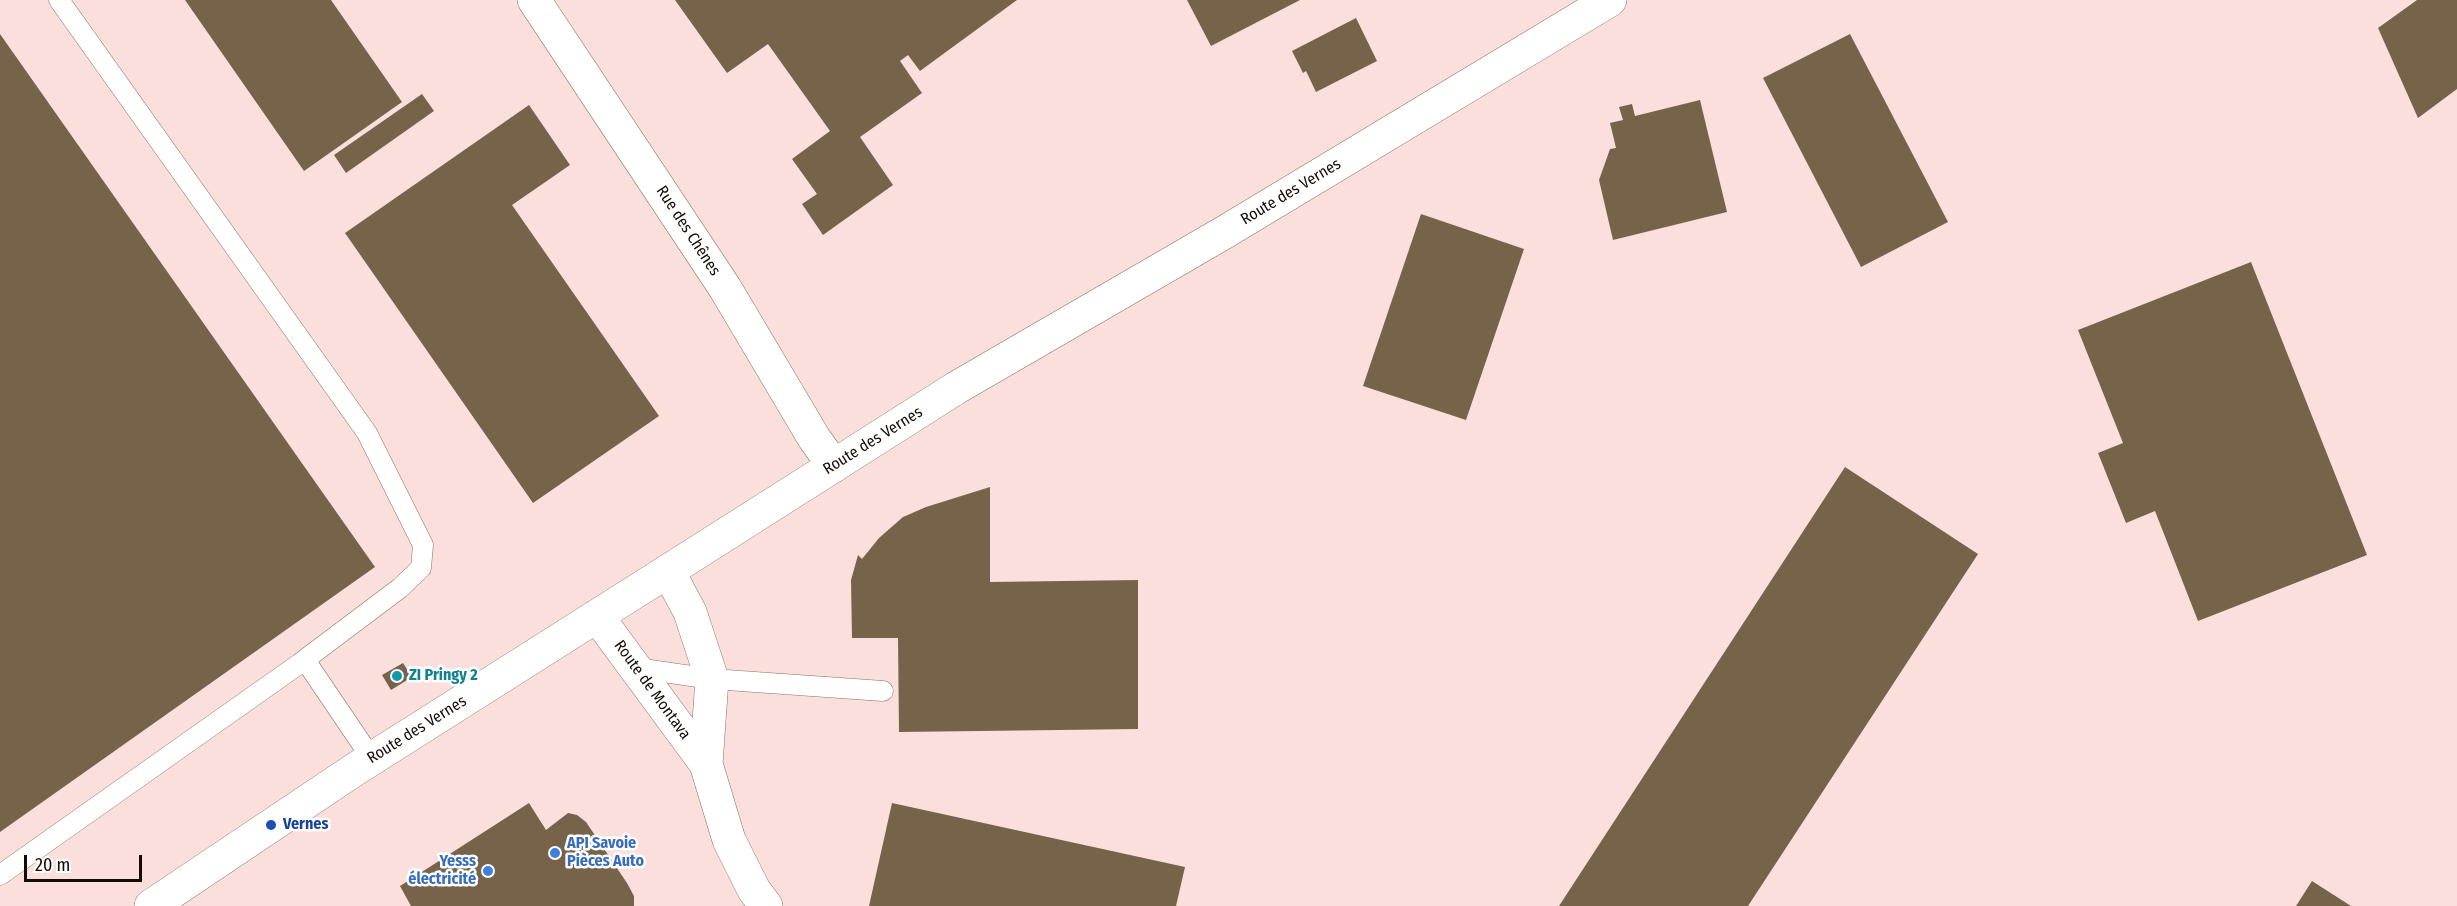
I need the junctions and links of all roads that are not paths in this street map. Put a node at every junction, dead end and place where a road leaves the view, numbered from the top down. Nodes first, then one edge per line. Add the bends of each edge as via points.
1 (59, 0) edge
2 (534, 0) edge
3 (1610, 0) edge
4 (834, 466) junction
5 (668, 571) junction
6 (597, 616) junction
7 (305, 660) junction
8 (636, 668) junction
9 (712, 679) junction
10 (883, 692) dead end
11 (372, 759) junction
12 (706, 764) junction
13 (0, 875) edge
14 (151, 906) edge
15 (766, 906) edge

1 - 7 lane via 367,433 423,545 422,568
2 - 4 street, Rue des Chênes via 725,288
3 - 4 street, Route des Vernes via 966,382
4 - 5 street, Route des Vernes
5 - 6 street, Route des Vernes
5 - 9 street, Route de Montava via 690,612
6 - 8 street, Route de Montava
6 - 11 street, Route des Vernes
7 - 11 lane
7 - 13 lane
8 - 9 lane
8 - 12 street, Route de Montava
9 - 10 lane
9 - 12 street, Route de Montava
11 - 14 street, Route des Vernes
12 - 15 street, Route de Montava via 729,840

